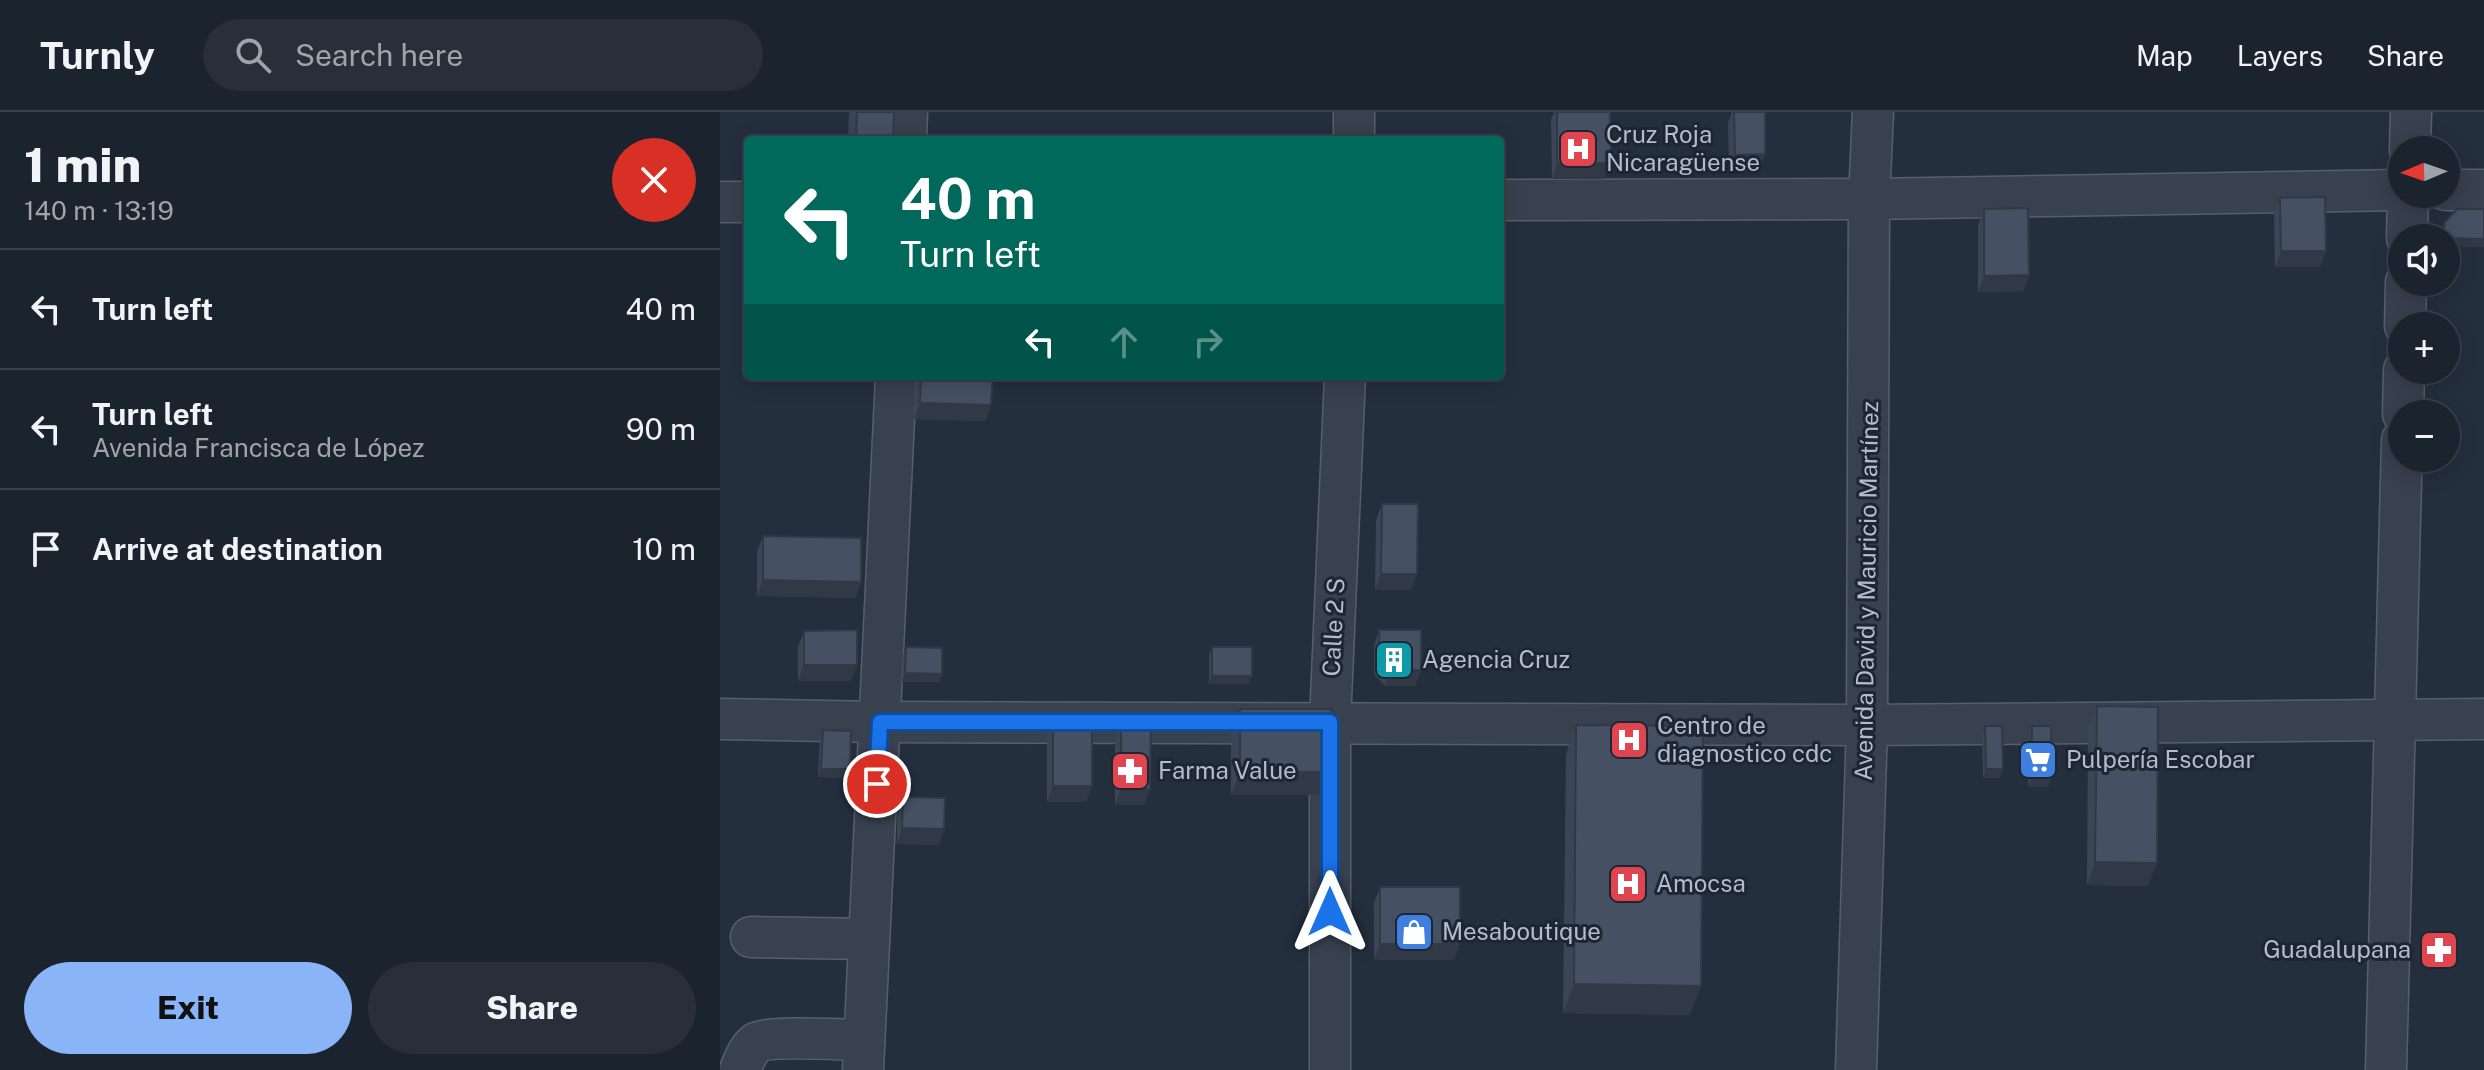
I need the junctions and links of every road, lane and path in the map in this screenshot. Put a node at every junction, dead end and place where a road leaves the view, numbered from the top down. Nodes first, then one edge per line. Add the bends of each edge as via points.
1 (907, 112) edge
2 (1354, 112) edge
3 (1873, 112) edge
4 (2411, 112) edge
5 (906, 136) edge
6 (1354, 136) edge
7 (2410, 136) edge
8 (2388, 190) edge
9 (2460, 190) edge
10 (2484, 190) edge
11 (1869, 199) junction
12 (1504, 200) edge
13 (720, 202) edge
14 (744, 202) edge
15 (896, 380) edge
16 (1345, 380) edge
17 (2401, 472) edge
18 (720, 719) edge
19 (2395, 719) junction
20 (2484, 719) edge
21 (880, 722) junction
22 (1330, 722) junction
23 (1867, 725) junction
24 (751, 937) dead end
25 (869, 939) junction
26 (863, 1055) edge
27 (740, 1070) edge
28 (1330, 1070) edge
29 (1856, 1070) edge
30 (2386, 1070) edge

1 - 5 street
2 - 6 street
3 - 11 street, Avenida David y Mauricio Martínez
4 - 7 street
8 - 11 street
9 - 10 street
11 - 12 street
11 - 23 street, Avenida David y Mauricio Martínez
13 - 14 street
15 - 21 street
16 - 22 street, Calle 2 S
17 - 19 street
18 - 21 street
19 - 20 street
19 - 23 street
19 - 30 street
21 - 22 street
21 - 25 street
22 - 23 street
22 - 28 street, Calle 2 S
23 - 29 street, Avenida David y Mauricio Martínez
24 - 25 street
25 - 26 street
26 - 27 street via 775,1039 757,1042

